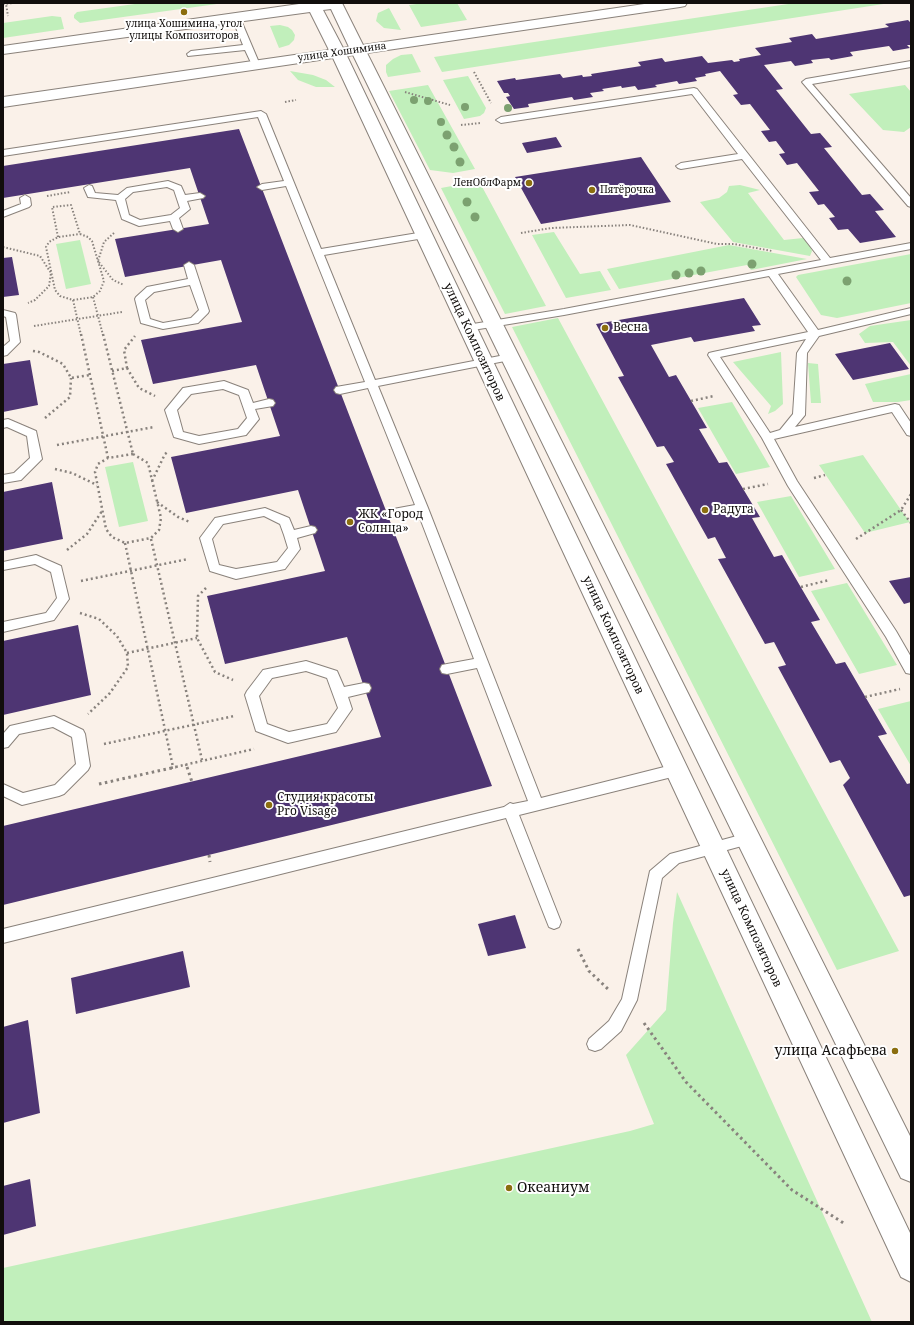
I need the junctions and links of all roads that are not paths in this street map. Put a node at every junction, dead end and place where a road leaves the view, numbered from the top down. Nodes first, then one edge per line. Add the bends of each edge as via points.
1 (338, 3) edge
2 (680, 3) edge
3 (314, 5) edge
4 (236, 18) junction
5 (248, 47) junction
6 (3, 50) edge
7 (348, 51) junction
8 (191, 54) dead end
9 (911, 64) edge
10 (256, 65) junction
11 (3, 102) edge
12 (501, 120) road end
13 (3, 153) edge
14 (744, 156) junction
15 (681, 166) dead end
16 (289, 183) junction
17 (262, 187) dead end
18 (90, 191) road end
19 (200, 196) dead end
20 (120, 198) junction
21 (182, 199) junction
22 (26, 202) road end
23 (911, 204) edge
24 (3, 214) edge
25 (174, 217) junction
26 (178, 229) dead end
27 (424, 235) junction
28 (911, 246) edge
29 (317, 253) junction
30 (827, 261) junction
31 (189, 266) dead end
32 (771, 272) junction
33 (194, 281) junction
34 (911, 311) edge
35 (4, 313) edge
36 (494, 323) junction
37 (467, 328) junction
38 (815, 334) junction
39 (6, 350) edge
40 (510, 357) junction
41 (484, 362) junction
42 (371, 384) junction
43 (340, 390) dead end
44 (269, 403) dead end
45 (249, 407) junction
46 (3, 424) edge
47 (911, 432) edge
48 (784, 434) junction
49 (767, 437) junction
50 (3, 479) edge
51 (422, 508) junction
52 (388, 514) dead end
53 (312, 530) dead end
54 (290, 535) junction
55 (3, 566) edge
56 (3, 627) edge
57 (482, 662) junction
58 (447, 669) dead end
59 (911, 669) edge
60 (364, 688) dead end
61 (340, 693) junction
62 (3, 744) edge
63 (676, 770) junction
64 (3, 790) edge
65 (536, 804) junction
66 (510, 809) junction
67 (748, 840) junction
68 (714, 849) junction
69 (554, 922) dead end
70 (3, 936) edge
71 (595, 1044) dead end
72 (911, 1168) edge
73 (911, 1267) edge

1 - 3 street
1 - 7 street, улица Композиторов
2 - 7 street, улица Хошимина
3 - 4 street
3 - 7 street, улица Композиторов
4 - 5 lane
4 - 6 street
5 - 8 lane
5 - 10 lane
7 - 10 street, улица Хошимина
7 - 27 street, улица Композиторов
7 - 36 street, улица Композиторов
9 - 23 lane via 806,82
10 - 11 street, улица Хошимина
12 - 14 lane via 694,91
13 - 16 lane via 260,114
14 - 15 lane
14 - 30 lane
16 - 17 lane
16 - 29 lane
18 - 20 lane
19 - 21 lane
20 - 21 lane via 130,190 168,184 178,188
20 - 25 lane via 125,217 139,223
21 - 25 lane via 185,209
22 - 24 lane
25 - 26 lane
27 - 29 lane
27 - 37 street, улица Композиторов
28 - 30 lane
29 - 42 lane
30 - 32 lane
31 - 33 lane
32 - 36 lane
32 - 38 lane
33 - 33 lane via 151,289 140,299 145,320 163,326 194,321 204,311
34 - 38 lane
35 - 39 lane via 11,315 15,342
36 - 37 lane
36 - 40 street, улица Композиторов
37 - 41 street, улица Композиторов
38 - 48 lane via 802,352 799,415
38 - 49 lane via 714,355
40 - 41 lane
40 - 67 street, улица Композиторов
41 - 42 lane
41 - 63 street, улица Композиторов
42 - 43 lane
42 - 51 lane
44 - 45 lane
45 - 45 lane via 253,419 242,432 199,440 178,434 171,410 187,392 224,385 244,393
46 - 50 lane via 8,423 32,434 36,459 17,477
47 - 48 lane via 895,408
48 - 49 lane
49 - 59 lane via 792,483 891,634
51 - 52 lane
51 - 57 lane
53 - 54 lane
54 - 54 lane via 294,549 280,566 236,574 214,568 206,538 219,521 265,512 285,521
55 - 56 lane via 36,559 58,568 64,599 50,617
57 - 58 lane
57 - 65 lane
60 - 61 lane
61 - 61 lane via 345,709 331,728 288,738 261,727 252,694 268,674 306,666 332,675
62 - 64 lane via 15,730 54,721 78,734 83,766 60,790 22,799
63 - 65 lane
63 - 68 street, улица Композиторов
65 - 66 lane
66 - 69 lane
66 - 70 lane
67 - 68 lane
67 - 72 street, улица Композиторов
68 - 71 lane via 674,858 654,875 629,1000 615,1026
68 - 73 street, улица Композиторов

